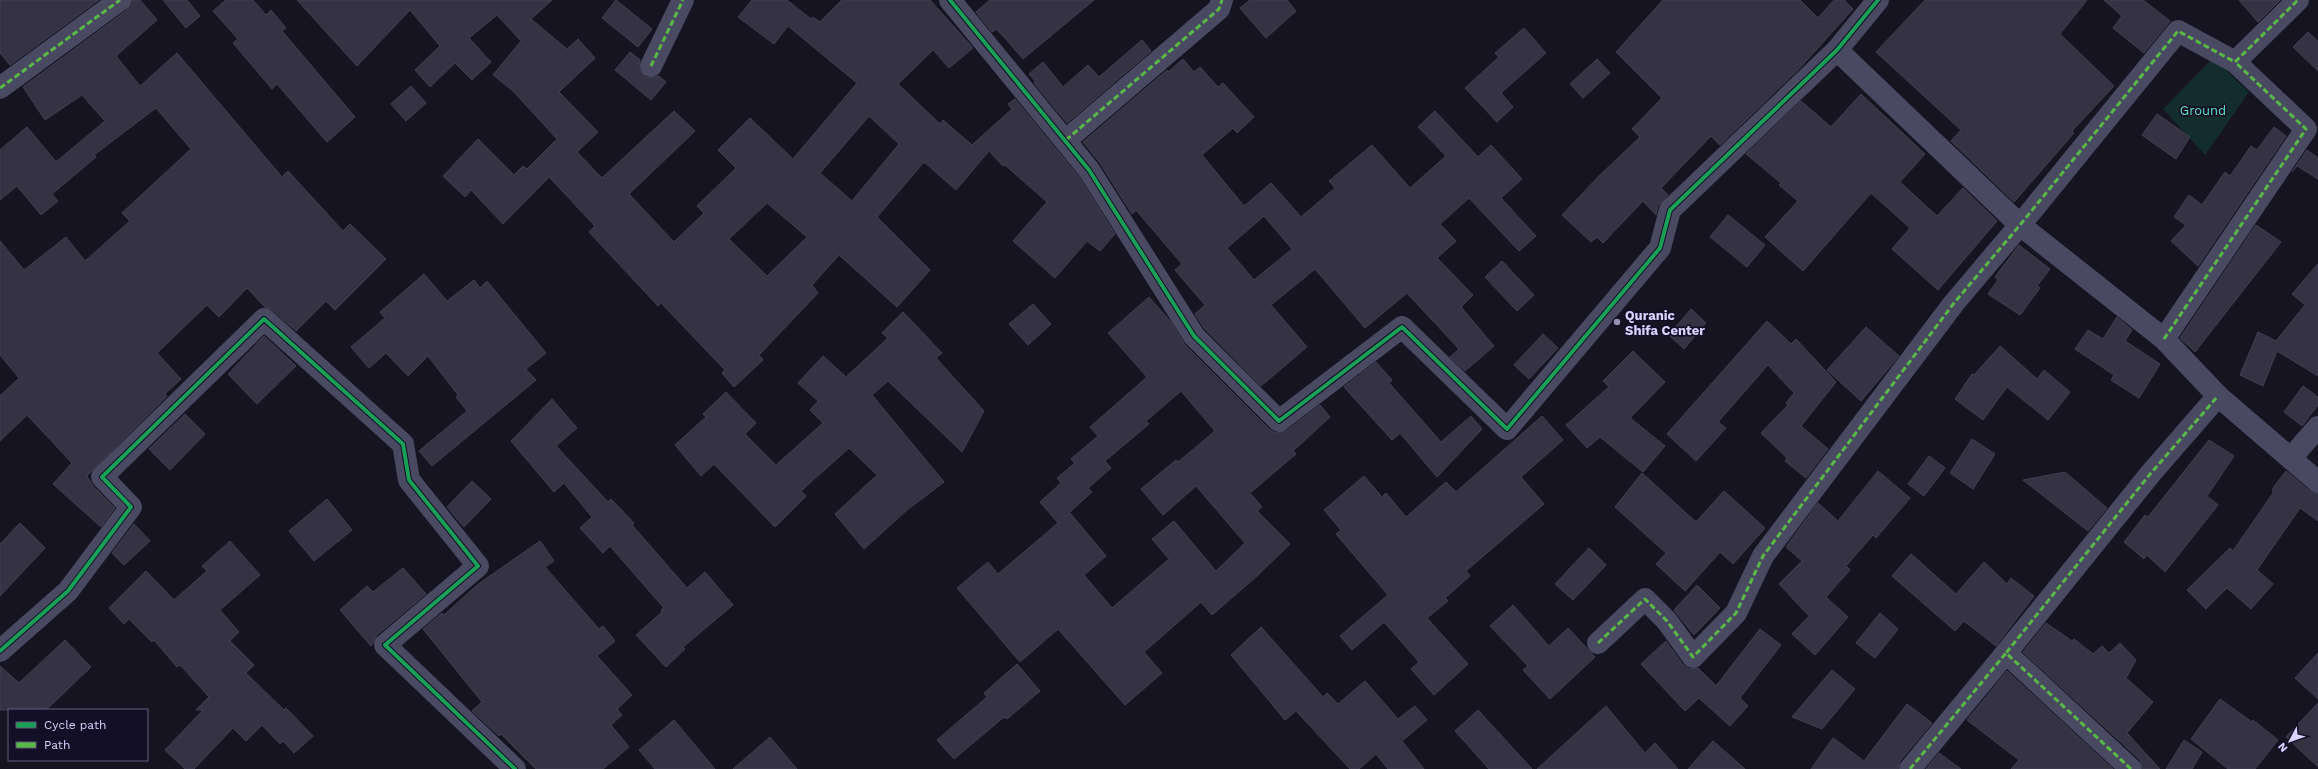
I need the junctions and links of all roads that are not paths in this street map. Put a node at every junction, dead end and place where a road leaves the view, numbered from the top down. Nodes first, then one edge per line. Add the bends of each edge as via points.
1 (120, 0) edge
2 (683, 0) edge
3 (950, 0) edge
4 (1222, 0) edge
5 (1878, 0) edge
6 (2298, 0) edge
7 (1837, 50) junction
8 (2235, 62) junction
9 (651, 66) dead end
10 (0, 88) edge
11 (1066, 140) junction
12 (2020, 225) junction
13 (2164, 339) junction
14 (2218, 396) junction
15 (2318, 427) edge
16 (2291, 458) junction
17 (2318, 482) edge
18 (1598, 643) dead end
19 (0, 651) edge
20 (2006, 653) junction
21 (514, 769) edge
22 (1910, 769) edge
23 (2132, 769) edge

1 - 10 street
2 - 9 street
3 - 11 street
4 - 11 street via 1219,9
5 - 7 street
6 - 8 street
7 - 11 street via 1670,210 1660,248 1507,429 1402,327 1279,421 1194,336 1089,170
7 - 12 street
8 - 12 street via 2178,31
8 - 13 street via 2306,129
12 - 13 street
12 - 18 street via 1954,303 1763,556 1736,614 1693,657 1666,621 1645,599
13 - 14 street
14 - 16 street
14 - 20 street via 2151,474
15 - 16 street
16 - 17 street
19 - 21 street via 68,591 131,507 102,477 264,319 404,444 409,480 478,566 385,645
20 - 22 street
20 - 23 street

